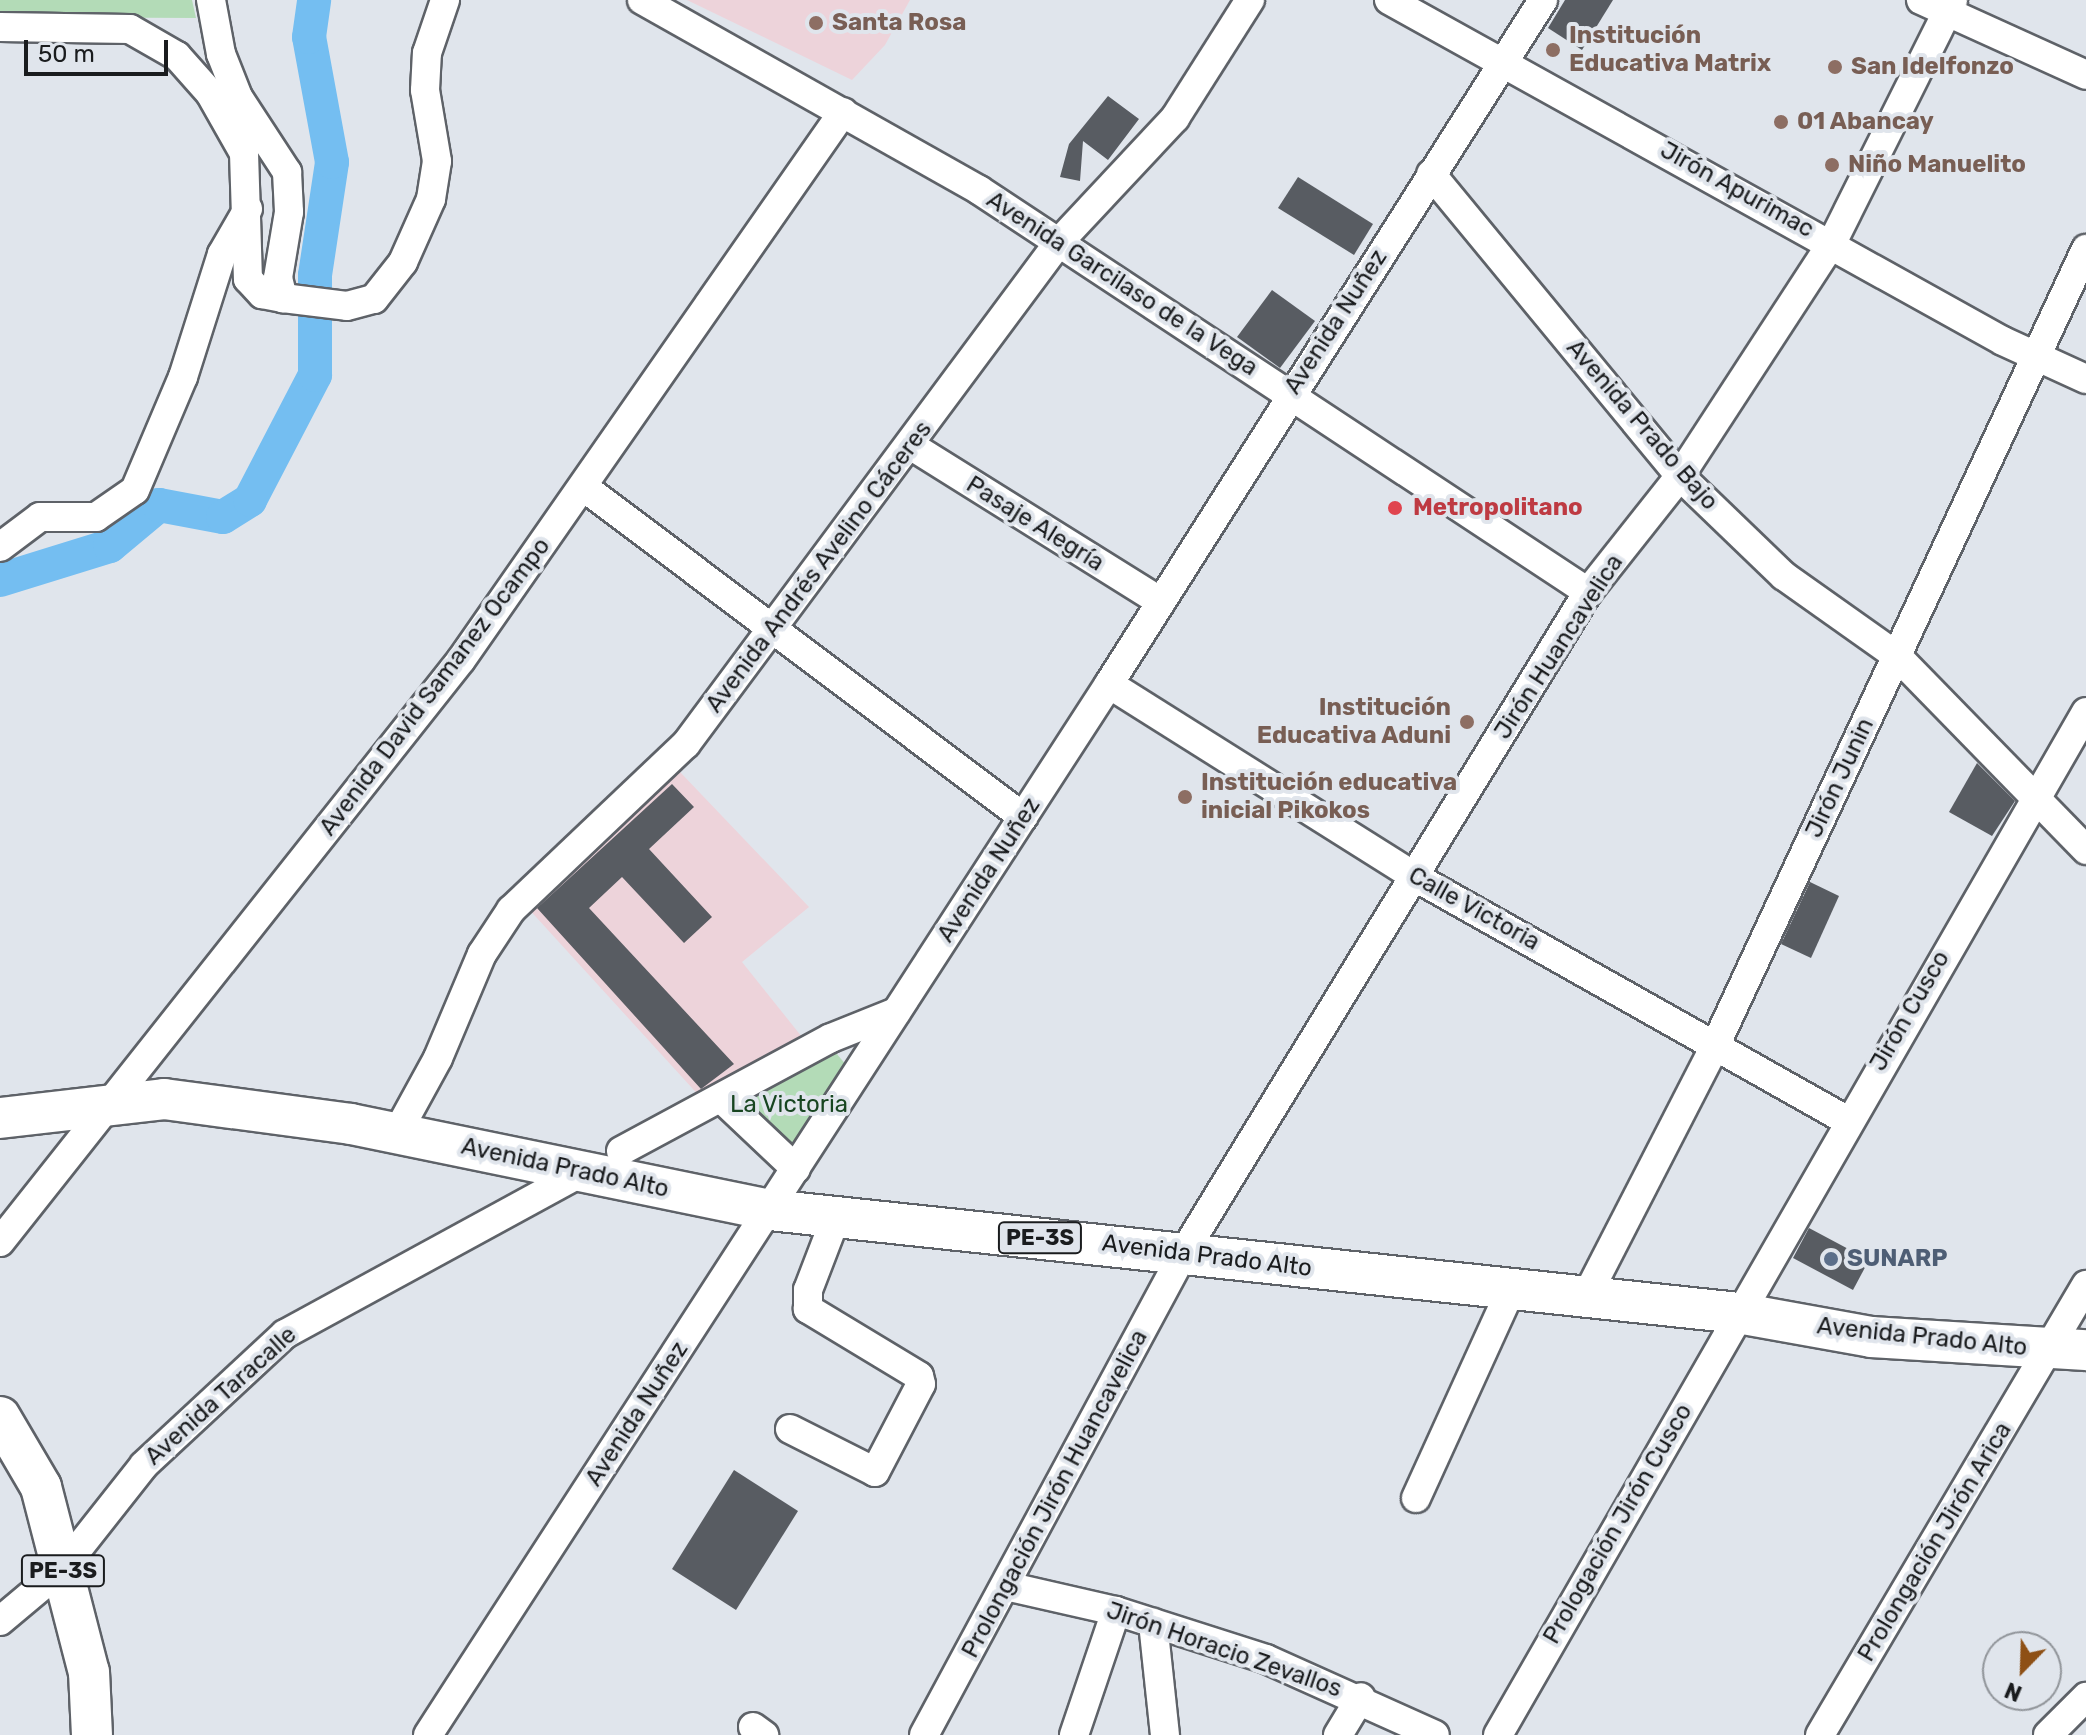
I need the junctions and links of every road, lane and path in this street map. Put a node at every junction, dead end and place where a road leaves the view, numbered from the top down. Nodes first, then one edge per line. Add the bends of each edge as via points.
1 (211, 0) edge
2 (445, 0) edge
3 (642, 0) edge
4 (1250, 0) edge
5 (1389, 0) edge
6 (1543, 0) edge
7 (1921, 0) edge
8 (1951, 6) edge
9 (0, 27) edge
10 (1504, 61) junction
11 (2086, 75) edge
12 (843, 112) junction
13 (1431, 174) junction
14 (249, 209) junction
15 (1059, 242) junction
16 (1832, 243) junction
17 (2086, 249) edge
18 (287, 298) junction
19 (2038, 357) junction
20 (2086, 379) edge
21 (1290, 394) junction
22 (910, 445) junction
23 (1680, 476) junction
24 (585, 488) junction
25 (0, 547) edge
26 (1588, 592) junction
27 (1161, 602) junction
28 (768, 632) junction
29 (1897, 656) junction
30 (1109, 684) junction
31 (2086, 712) edge
32 (2036, 793) junction
33 (1023, 817) junction
34 (2086, 850) edge
35 (1415, 877) junction
36 (896, 1012) junction
37 (1716, 1044) junction
38 (721, 1098) junction
39 (104, 1110) junction
40 (0, 1118) edge
41 (1847, 1120) junction
42 (397, 1133) junction
43 (621, 1151) dead end
44 (796, 1169) junction
45 (582, 1172) junction
46 (770, 1210) junction
47 (836, 1217) junction
48 (0, 1242) edge
49 (1184, 1252) junction
50 (2086, 1285) edge
51 (1510, 1292) junction
52 (1584, 1301) junction
53 (1738, 1313) junction
54 (2068, 1350) edge
55 (0, 1417) edge
56 (790, 1429) dead end
57 (1416, 1498) dead end
58 (62, 1569) junction
59 (1006, 1586) junction
60 (5, 1610) edge
61 (1116, 1611) junction
62 (1153, 1623) junction
63 (1361, 1697) junction
64 (2086, 1697) edge
65 (92, 1735) edge
66 (428, 1735) edge
67 (924, 1735) edge
68 (1074, 1735) edge
69 (1165, 1735) edge
70 (1338, 1735) edge
71 (1435, 1735) edge
72 (1498, 1735) edge
73 (1820, 1735) edge
74 (2048, 1735) edge

1 - 18 street via 221,54 238,97 287,172 289,212 278,278
2 - 18 street via 427,53 425,90 437,161 431,199 403,262 374,299 347,306
3 - 12 street, Avenida Garcilaso de la Vega
4 - 15 street, Avenida Andrés Avelino Cáceres via 1175,118
5 - 10 street, Jirón Apurimac
6 - 10 street, Avenida Nuñez
7 - 8 street
8 - 11 street
8 - 16 street, Jirón Huancavelica
9 - 14 street via 130,29 165,46 210,93 236,135 244,153
10 - 13 street, Avenida Nuñez
10 - 16 street, Jirón Apurimac
12 - 15 street, Avenida Garcilaso de la Vega
12 - 24 street, Avenida David Samanez Ocampo
13 - 21 street, Avenida Nuñez
13 - 23 street, Avenida Prado Bajo
14 - 18 street via 248,279 262,294
14 - 25 street via 222,254 183,377 135,490 96,517 40,517
15 - 21 street, Avenida Garcilaso de la Vega
15 - 22 street, Avenida Andrés Avelino Cáceres
16 - 19 street, Jirón Apurimac
16 - 23 street, Jirón Huancavelica
17 - 19 street, Jirón Junin
19 - 20 street, Jirón Apurimac
19 - 29 street, Jirón Junin
21 - 26 street, Avenida Garcilaso de la Vega
21 - 27 street, Avenida Nuñez
22 - 27 street, Pasaje Alegría
22 - 28 street, Avenida Andrés Avelino Cáceres
23 - 26 street, Jirón Huancavelica
23 - 29 street, Avenida Prado Bajo via 1784,576
24 - 28 street
24 - 39 street, Avenida David Samanez Ocampo via 461,660
26 - 35 street, Jirón Huancavelica
27 - 30 street, Avenida Nuñez
28 - 33 street
28 - 42 street, Avenida Andrés Avelino Cáceres via 686,744 511,910 482,954 438,1058
29 - 32 street, Avenida Prado Bajo
29 - 37 street, Jirón Junin
30 - 33 street, Avenida Nuñez
30 - 35 street, Calle Victoria
31 - 32 street, Jirón Cusco
32 - 34 street, Avenida Prado Bajo
32 - 41 street, Jirón Cusco
33 - 36 street, Avenida Nuñez
35 - 37 street, Calle Victoria
35 - 49 street, Jirón Huancavelica
36 - 38 street via 831,1038
36 - 44 street, Avenida Nuñez
37 - 41 street, Calle Victoria
37 - 52 street, Jirón Junin
38 - 43 street
38 - 44 street
39 - 40 highway, Avenida Prado Alto / PE-3S
39 - 42 highway, Avenida Prado Alto / PE-3S via 164,1099
39 - 48 street, Avenida David Samanez Ocampo
41 - 53 street, Jirón Cusco
42 - 45 highway, Avenida Prado Alto / PE-3S
44 - 46 street, Avenida Nuñez
45 - 46 highway, Avenida Prado Alto / PE-3S
45 - 58 street, Avenida Taracalle via 285,1334 144,1465
46 - 47 highway, Avenida Prado Alto / PE-3S
46 - 66 street, Avenida Nuñez
47 - 49 highway, Avenida Prado Alto / PE-3S
47 - 56 street via 808,1290 808,1309 919,1376 921,1384 875,1472
49 - 51 highway, Avenida Prado Alto / PE-3S
49 - 59 street, Prolongación Jirón Huancavelica
50 - 54 street, Prolongación Jirón Arica
51 - 52 highway, Avenida Prado Alto / PE-3S
51 - 57 street
52 - 53 highway, Avenida Prado Alto / PE-3S
53 - 54 highway, Avenida Prado Alto / PE-3S via 1871,1337
53 - 72 street, Prologación Jirón Cusco
54 - 73 street, Prolongación Jirón Arica
55 - 58 highway, PE-3S via 41,1487
58 - 60 street, Avenida Taracalle
58 - 65 highway, PE-3S via 89,1672
59 - 61 street, Jirón Horacio Zevallos
59 - 67 street, Prolongación Jirón Huancavelica
61 - 62 street, Jirón Horacio Zevallos
61 - 68 street
62 - 63 street, Jirón Horacio Zevallos
62 - 69 street
63 - 70 street
63 - 71 street, Jirón Horacio Zevallos
64 - 74 street

